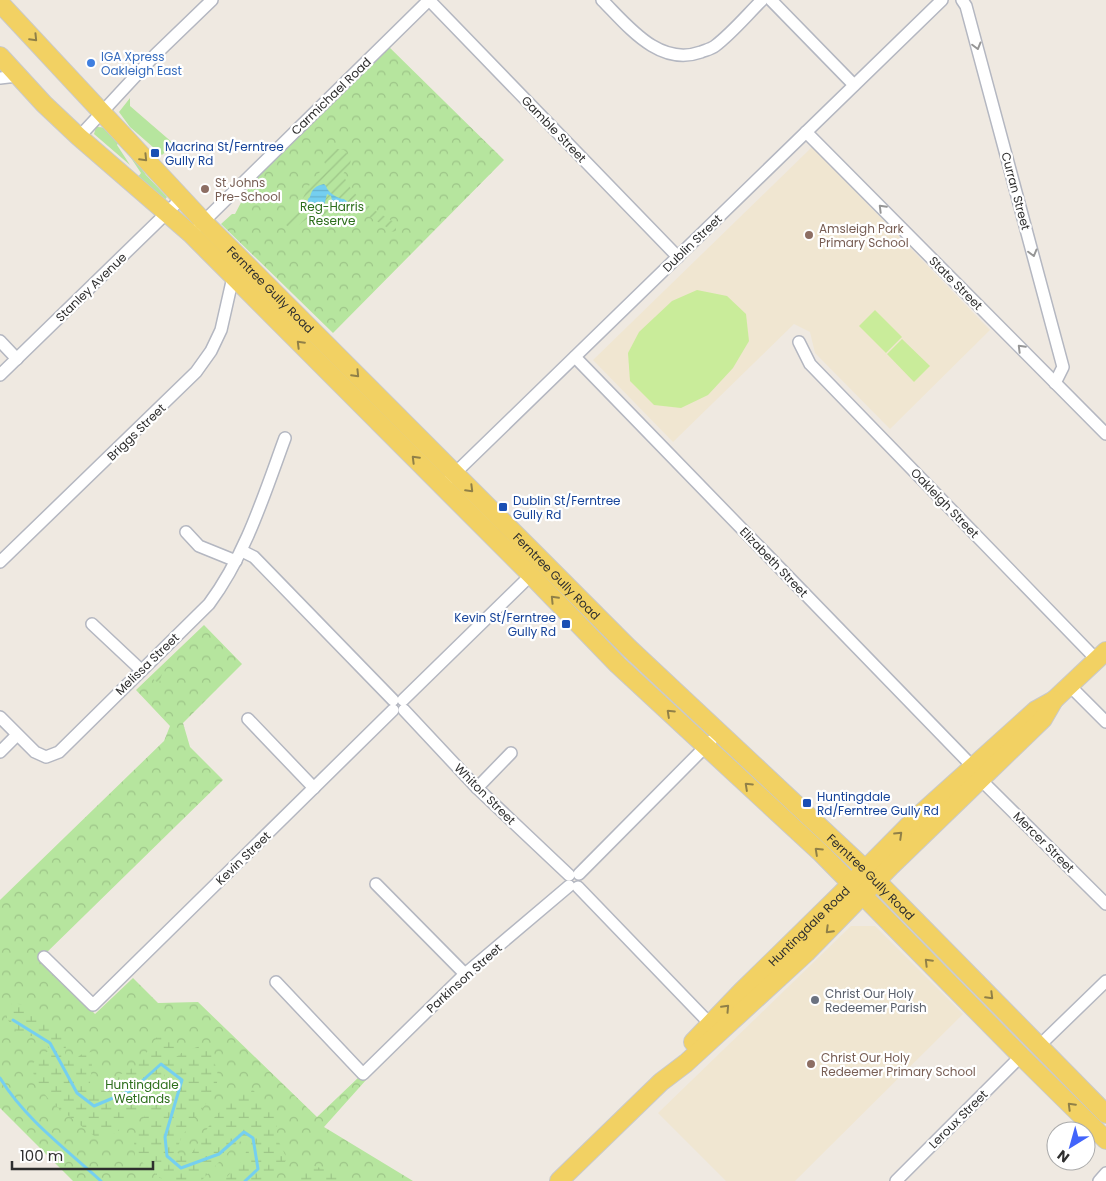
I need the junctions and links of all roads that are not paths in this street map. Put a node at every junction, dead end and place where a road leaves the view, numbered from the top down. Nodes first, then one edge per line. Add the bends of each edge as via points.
1 (212, 0) edge
2 (429, 0) edge
3 (602, 0) edge
4 (762, 0) edge
5 (770, 0) edge
6 (962, 0) edge
7 (938, 1) edge
8 (0, 3) edge
9 (0, 56) edge
10 (9, 77) edge
11 (854, 85) junction
12 (101, 112) junction
13 (806, 132) junction
14 (79, 137) junction
15 (182, 198) junction
16 (168, 213) junction
17 (204, 222) junction
18 (191, 234) junction
19 (678, 257) junction
20 (233, 277) junction
21 (0, 341) edge
22 (799, 342) dead end
23 (575, 357) junction
24 (17, 358) junction
25 (0, 375) edge
26 (1056, 383) junction
27 (1106, 434) edge
28 (285, 438) dead end
29 (455, 474) junction
30 (442, 486) junction
31 (186, 532) dead end
32 (239, 556) junction
33 (0, 562) edge
34 (531, 575) junction
35 (92, 624) dead end
36 (1101, 655) edge
37 (141, 670) junction
38 (1070, 686) junction
39 (398, 705) junction
40 (0, 717) edge
41 (248, 719) dead end
42 (1106, 722) edge
43 (719, 733) junction
44 (17, 735) junction
45 (706, 747) junction
46 (0, 752) edge
47 (511, 753) dead end
48 (977, 773) junction
49 (314, 788) junction
50 (477, 788) junction
51 (871, 875) junction
52 (574, 881) junction
53 (376, 884) dead end
54 (857, 890) junction
55 (1106, 904) edge
56 (44, 957) dead end
57 (465, 974) junction
58 (1106, 981) edge
59 (276, 982) dead end
60 (715, 1028) junction
61 (1040, 1045) junction
62 (1021, 1056) junction
63 (1106, 1114) edge
64 (1106, 1140) edge
65 (1106, 1174) edge
66 (559, 1181) edge
67 (896, 1181) edge
68 (1098, 1181) edge

1 - 12 street
2 - 17 street, Carmichael Road
2 - 19 street, Gamble Street
3 - 4 street via 641,40 658,50 677,55 694,54 714,47
5 - 11 street
6 -> 26 street, Curran Street via 1063,366
7 - 11 street, Dublin Street
8 -> 12 main road, Ferntree Gully Road
9 - 10 main road, Ferntree Gully Road
10 - 14 main road, Ferntree Gully Road
11 - 13 street, Dublin Street
12 - 14 street
12 -> 15 main road, Ferntree Gully Road
13 - 19 street, Dublin Street
26 -> 13 street, State Street
14 - 16 main road, Ferntree Gully Road
15 - 16 street, Stanley Avenue
15 - 17 main road, Ferntree Gully Road
16 - 18 main road, Ferntree Gully Road
16 - 24 street, Stanley Avenue
17 - 18 street, Carmichael Road
17 -> 29 main road, Ferntree Gully Road
18 - 20 main road, Ferntree Gully Road
19 - 23 street, Dublin Street
30 -> 20 main road, Ferntree Gully Road
20 - 33 street, Briggs Street via 221,330 196,372
21 - 24 street
22 - 36 street, Oakleigh Street via 810,364
23 - 29 street, Dublin Street
23 - 48 street, Elizabeth Street
24 - 25 street, Stanley Avenue
26 - 27 street, State Street
28 - 32 street, Melissa Street
29 - 30 street, Dublin Street
29 -> 43 main road, Ferntree Gully Road
30 - 34 main road, Ferntree Gully Road
31 - 32 street, Whiton Street via 199,546
32 - 37 street, Melissa Street via 210,604
32 - 39 street, Whiton Street via 254,557
34 - 39 street, Kevin Street
45 -> 34 main road, Ferntree Gully Road via 618,665
35 - 37 street
36 - 38 main road, Huntingdale Road
37 - 44 street, Melissa Street via 59,752 46,757 35,752
38 - 42 street
38 - 48 main road, Huntingdale Road via 1054,700 1043,719
39 - 49 street, Kevin Street
39 - 50 street, Whiton Street
40 - 44 street
41 - 49 street
43 - 45 street, Parkinson Street
43 - 51 main road, Ferntree Gully Road
44 - 46 street
45 - 52 street, Parkinson Street
54 -> 45 main road, Ferntree Gully Road
47 - 50 street
48 - 51 main road, Huntingdale Road
48 - 55 street, Mercer Street
49 - 56 street, Kevin Street via 92,1005
50 - 52 street, Whiton Street
51 - 54 main road, Huntingdale Road
51 -> 61 main road, Ferntree Gully Road
52 - 57 street, Parkinson Street
52 - 60 street, Whiton Street
53 - 57 street
54 - 60 main road, Huntingdale Road via 741,992
62 -> 54 main road, Ferntree Gully Road
57 - 59 street, Parkinson Street via 363,1074
58 - 61 street
60 - 66 main road, Huntingdale Road via 673,1064 660,1082
61 - 63 main road, Ferntree Gully Road
64 -> 62 main road, Ferntree Gully Road
62 - 67 street, Leroux Street
65 - 68 street

